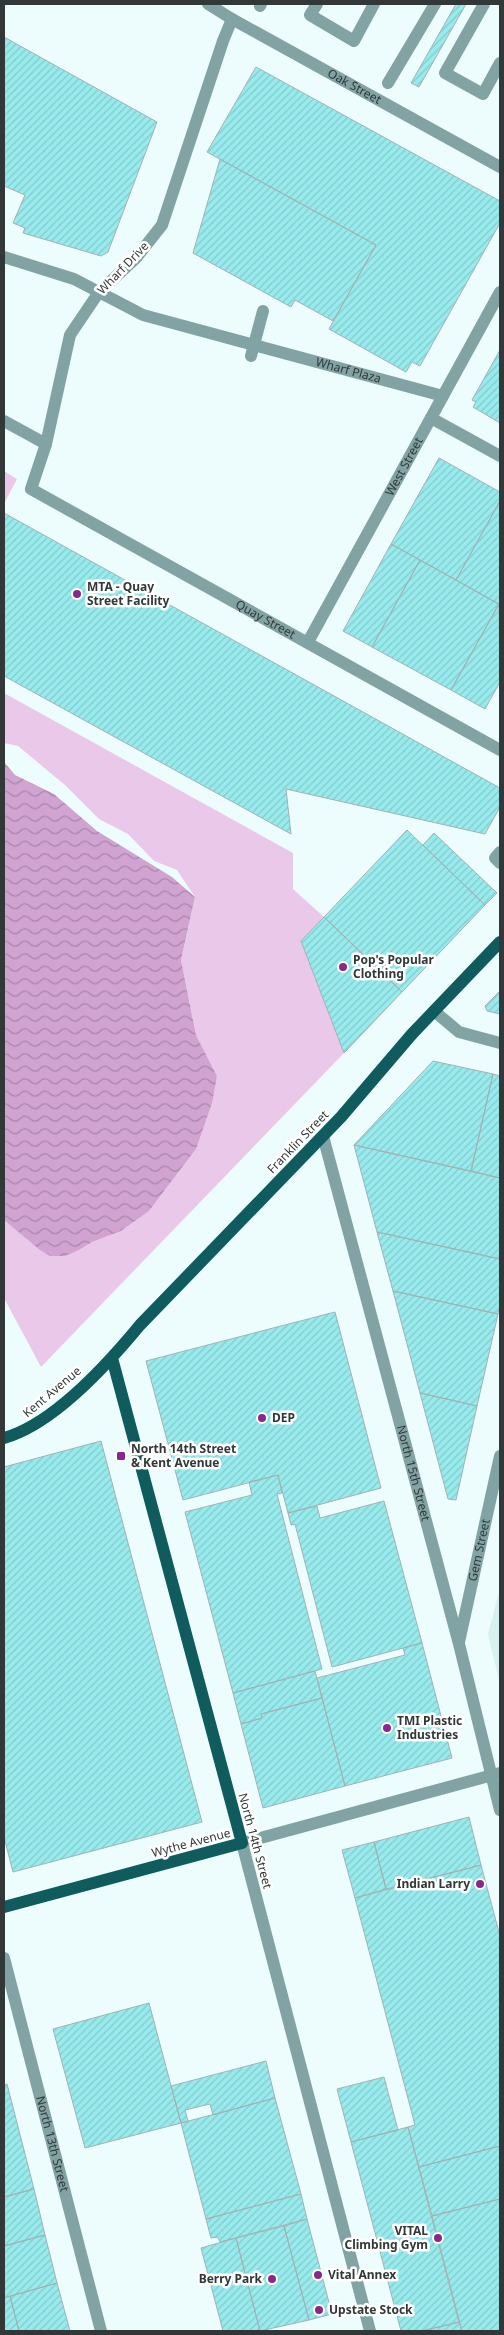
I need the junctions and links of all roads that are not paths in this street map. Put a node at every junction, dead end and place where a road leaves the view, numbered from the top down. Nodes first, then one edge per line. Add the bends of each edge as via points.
1 (208, 4) edge
2 (316, 4) edge
3 (374, 4) edge
4 (435, 4) edge
5 (484, 4) edge
6 (232, 19) junction
7 (500, 63) edge
8 (388, 83) dead end
9 (500, 167) edge
10 (4, 257) edge
11 (99, 292) junction
12 (500, 292) edge
13 (263, 311) dead end
14 (252, 351) junction
15 (443, 396) junction
16 (431, 418) junction
17 (4, 421) edge
18 (46, 444) junction
19 (500, 456) edge
20 (31, 489) joint
21 (308, 642) junction
22 (500, 750) edge
23 (500, 852) edge
24 (500, 863) edge
25 (500, 942) edge
26 (434, 1011) junction
27 (500, 1043) edge
28 (322, 1136) junction
29 (112, 1358) junction
30 (4, 1438) edge
31 (500, 1456) edge
32 (458, 1644) junction
33 (496, 1775) edge
34 (500, 1810) edge
35 (242, 1843) junction
36 (4, 1907) edge
37 (4, 1958) edge
38 (101, 2331) edge
39 (370, 2331) edge

1 - 6 street, Oak Street
2 - 3 street via 310,15 354,41
4 - 8 street
5 - 7 street via 445,73 483,94
6 - 9 street, Oak Street
6 - 11 street, Wharf Drive via 162,225 136,258
10 - 11 street, Wharf Plaza via 74,279
11 - 14 street, Wharf Plaza via 144,315
11 - 18 street, Wharf Drive via 70,335
12 - 15 street, West Street
13 - 14 street
14 - 15 street, Wharf Plaza
15 - 16 street, West Street
16 - 19 street
16 - 21 street, West Street
17 - 18 street
18 - 20 street, Wharf Drive
20 - 21 street, Quay Street
21 - 22 street, Quay Street
23 - 24 street via 495,858
25 - 26 main road, Franklin Street
26 - 27 street via 459,1032
26 - 28 main road, Franklin Street
28 - 29 main road, Franklin Street
28 - 32 street, North 15th Street
29 - 30 main road, Kent Avenue via 42,1420 29,1429
29 - 35 main road, North 14th Street
31 - 32 street, Gem Street
32 - 33 street, North 15th Street
33 - 34 street, North 15th Street
33 - 35 street, Wythe Avenue
35 - 36 main road, Wythe Avenue
35 - 39 street, North 14th Street
37 - 38 street, North 13th Street

